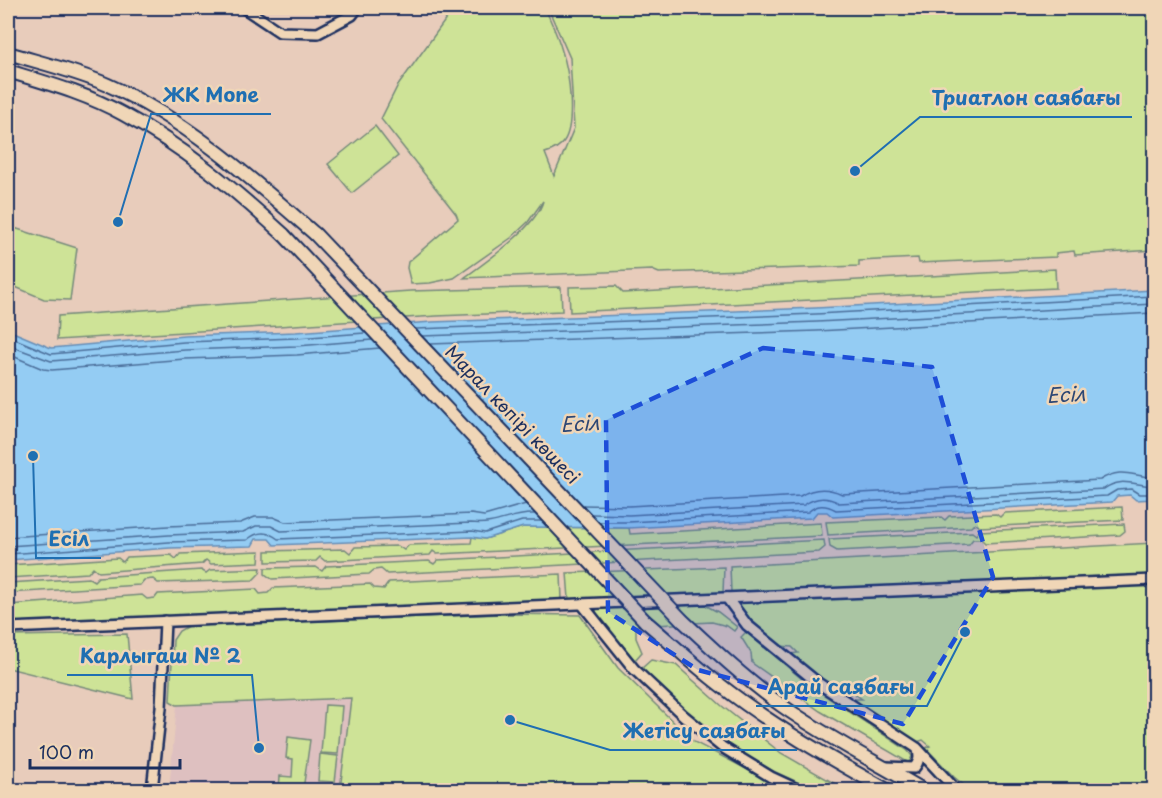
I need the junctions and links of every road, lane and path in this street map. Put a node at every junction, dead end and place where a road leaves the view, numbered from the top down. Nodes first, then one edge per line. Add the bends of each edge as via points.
1 (244, 8) edge
2 (357, 8) edge
3 (8, 53) edge
4 (8, 71) edge
5 (1155, 580) edge
6 (727, 598) junction
7 (582, 604) junction
8 (165, 621) junction
9 (8, 628) edge
10 (917, 748) junction
11 (882, 766) junction
12 (883, 789) edge
13 (152, 790) edge
14 (799, 790) edge
15 (923, 790) edge
16 (956, 790) edge

1 - 2 street via 280,32 318,33 352,15
3 - 11 main road, Марал көпірі көшесі, bridge via 98,81 150,106 222,154 315,234 683,621 747,680 823,732
4 - 12 main road, bridge via 65,88 122,113 214,173 284,235 645,621 762,716
5 - 6 street
6 - 7 street
6 - 10 street via 747,625 818,683
7 - 8 street
7 - 14 street via 634,669 684,716 722,747
8 - 9 street
8 - 13 street
10 - 11 street via 920,757 914,768
10 - 16 street
11 - 15 main road, Марал көпірі көшесі

